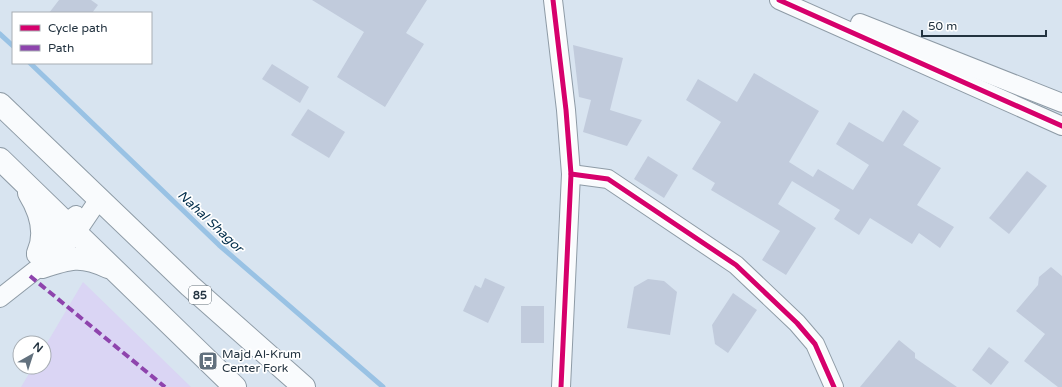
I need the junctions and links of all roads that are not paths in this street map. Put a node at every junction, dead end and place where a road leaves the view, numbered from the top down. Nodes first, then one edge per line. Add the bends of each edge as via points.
1 (552, 0) edge
2 (779, 0) edge
3 (806, 0) edge
4 (1062, 103) edge
5 (0, 104) edge
6 (1062, 126) edge
7 (0, 158) edge
8 (571, 174) junction
9 (23, 181) junction
10 (99, 199) junction
11 (71, 228) junction
12 (40, 260) junction
13 (114, 270) junction
14 (5, 294) edge
15 (235, 387) edge
16 (304, 387) edge
17 (561, 387) edge
18 (834, 387) edge

1 - 8 street
2 - 6 street
3 - 4 street
5 - 10 highway, 85
7 - 9 highway
8 - 17 street
8 - 18 street via 608,179 736,265 798,323 815,344
9 - 11 highway
9 - 12 highway via 41,220
10 - 11 street
10 - 16 highway, 85 via 190,286
11 - 12 street
11 - 13 highway
12 - 13 highway via 78,257
12 - 14 street
13 - 15 highway

